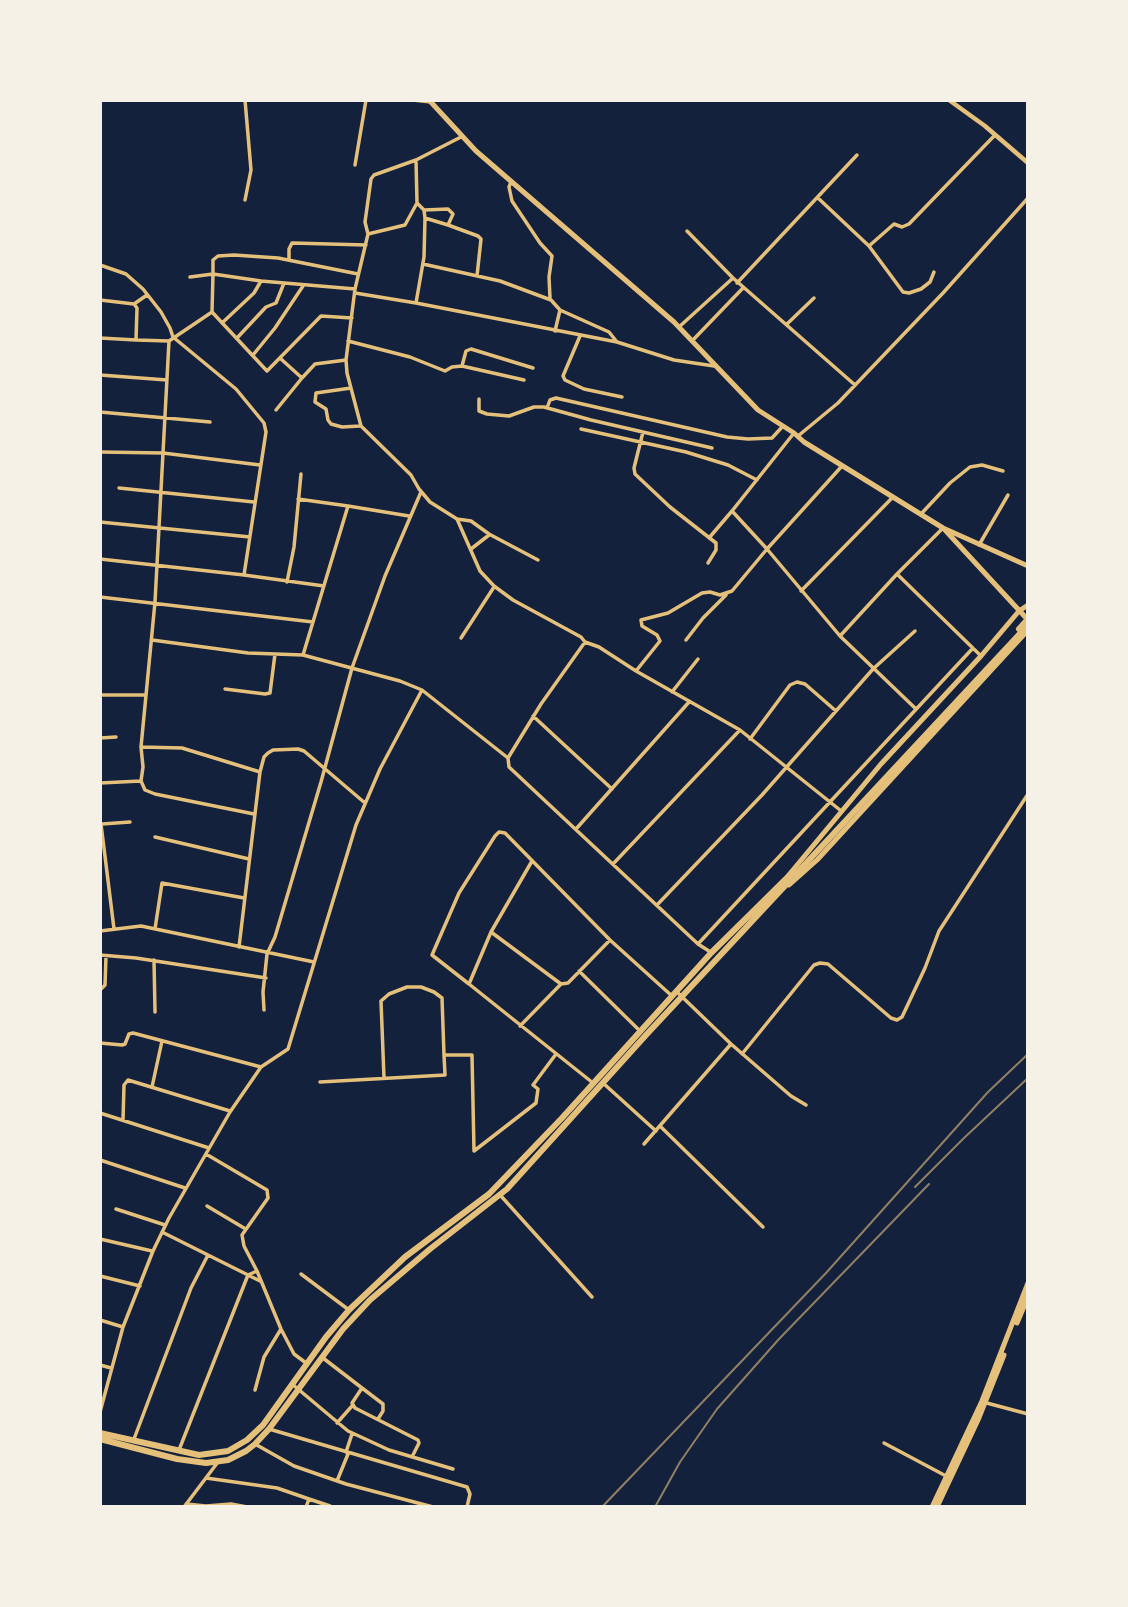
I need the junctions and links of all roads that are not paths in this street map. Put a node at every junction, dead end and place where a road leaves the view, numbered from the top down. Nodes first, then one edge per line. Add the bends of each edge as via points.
1 (245, 100) edge
2 (366, 100) edge
3 (413, 100) edge
4 (949, 100) edge
5 (430, 101) edge
6 (995, 135) junction
7 (461, 137) junction
8 (856, 155) dead end
9 (416, 160) junction
10 (1028, 163) edge
11 (355, 165) dead end
12 (511, 182) junction
13 (818, 198) junction
14 (1028, 198) edge
15 (245, 200) dead end
16 (417, 203) junction
17 (424, 210) junction
18 (425, 218) junction
19 (448, 225) junction
20 (687, 231) dead end
21 (368, 234) junction
22 (366, 245) junction
23 (869, 246) junction
24 (289, 260) junction
25 (423, 264) junction
26 (100, 265) edge
27 (934, 272) dead end
28 (213, 274) junction
29 (358, 275) junction
30 (190, 276) dead end
31 (477, 276) junction
32 (733, 278) junction
33 (261, 281) junction
34 (285, 282) junction
35 (737, 283) junction
36 (303, 285) junction
37 (743, 288) junction
38 (355, 291) junction
39 (147, 295) junction
40 (814, 298) dead end
41 (100, 300) edge
42 (551, 300) junction
43 (416, 303) junction
44 (134, 304) junction
45 (560, 310) junction
46 (212, 312) junction
47 (352, 318) junction
48 (222, 323) junction
49 (787, 324) junction
50 (679, 327) junction
51 (555, 331) junction
52 (580, 336) junction
53 (100, 338) edge
54 (237, 338) junction
55 (171, 339) junction
56 (136, 340) junction
57 (348, 341) junction
58 (692, 341) junction
59 (617, 342) junction
60 (253, 355) junction
61 (281, 359) junction
62 (346, 360) junction
63 (462, 366) junction
64 (715, 366) junction
65 (533, 368) dead end
66 (100, 375) edge
67 (302, 378) junction
68 (167, 380) junction
69 (524, 380) dead end
70 (855, 385) junction
71 (351, 388) junction
72 (622, 397) dead end
73 (479, 399) dead end
74 (547, 408) junction
75 (276, 410) dead end
76 (100, 412) edge
77 (165, 416) junction
78 (210, 422) dead end
79 (361, 426) junction
80 (783, 426) junction
81 (581, 429) dead end
82 (643, 432) junction
83 (796, 434) junction
84 (641, 443) junction
85 (712, 449) dead end
86 (100, 452) edge
87 (163, 453) junction
88 (260, 465) junction
89 (842, 466) junction
90 (1003, 471) dead end
91 (301, 474) dead end
92 (757, 480) junction
93 (119, 488) dead end
94 (160, 491) junction
95 (421, 492) junction
96 (1008, 495) dead end
97 (892, 498) junction
98 (298, 499) junction
99 (254, 502) junction
100 (348, 506) junction
101 (732, 511) junction
102 (921, 514) junction
103 (410, 517) junction
104 (457, 519) junction
105 (100, 522) edge
106 (157, 527) junction
107 (943, 528) junction
108 (489, 534) junction
109 (250, 537) junction
110 (709, 538) junction
111 (979, 545) junction
112 (471, 549) junction
113 (767, 549) junction
114 (100, 559) edge
115 (538, 560) dead end
116 (708, 563) dead end
117 (155, 565) junction
118 (1028, 566) edge
119 (897, 574) junction
120 (244, 575) junction
121 (287, 582) junction
122 (324, 586) junction
123 (494, 586) junction
124 (800, 591) junction
125 (727, 594) junction
126 (100, 597) edge
127 (155, 602) junction
128 (1028, 605) edge
129 (1019, 611) junction
130 (1028, 619) edge
131 (313, 622) junction
132 (1028, 627) edge
133 (915, 631) dead end
134 (840, 636) junction
135 (461, 638) dead end
136 (152, 640) junction
137 (686, 640) dead end
138 (585, 642) junction
139 (973, 648) junction
140 (275, 654) junction
141 (303, 655) junction
142 (981, 656) junction
143 (698, 659) dead end
144 (352, 668) junction
145 (873, 669) junction
146 (636, 671) junction
147 (225, 689) dead end
148 (422, 690) junction
149 (672, 692) junction
150 (100, 695) edge
151 (146, 695) junction
152 (690, 702) junction
153 (916, 709) junction
154 (836, 711) junction
155 (533, 716) junction
156 (740, 730) junction
157 (116, 737) dead end
158 (100, 738) edge
159 (750, 739) junction
160 (141, 747) junction
161 (508, 758) junction
162 (786, 767) junction
163 (325, 768) junction
164 (260, 772) junction
165 (141, 781) junction
166 (100, 783) edge
167 (612, 789) junction
168 (1028, 794) edge
169 (831, 802) junction
170 (365, 803) junction
171 (841, 810) junction
172 (254, 814) junction
173 (130, 822) dead end
174 (100, 824) edge
175 (576, 829) junction
176 (155, 838) dead end
177 (248, 859) junction
178 (532, 860) junction
179 (613, 864) junction
180 (801, 867) junction
181 (783, 885) junction
182 (244, 898) junction
183 (657, 905) junction
184 (155, 929) junction
185 (114, 930) junction
186 (100, 931) edge
187 (491, 932) junction
188 (610, 940) junction
189 (698, 943) junction
190 (239, 947) junction
191 (711, 953) junction
192 (267, 954) junction
193 (100, 955) edge
194 (106, 956) junction
195 (718, 959) junction
196 (154, 960) junction
197 (314, 962) junction
198 (579, 971) junction
199 (266, 978) junction
200 (469, 984) junction
201 (561, 984) junction
202 (100, 990) edge
203 (674, 994) junction
204 (682, 997) junction
205 (264, 1010) dead end
206 (155, 1012) dead end
207 (520, 1027) junction
208 (640, 1031) junction
209 (162, 1041) junction
210 (100, 1043) edge
211 (731, 1044) junction
212 (556, 1054) junction
213 (743, 1054) junction
214 (444, 1055) junction
215 (261, 1067) junction
216 (384, 1078) junction
217 (320, 1082) dead end
218 (593, 1083) junction
219 (602, 1083) junction
220 (152, 1087) junction
221 (806, 1105) dead end
222 (230, 1112) junction
223 (100, 1113) edge
224 (123, 1120) junction
225 (563, 1122) junction
226 (661, 1127) junction
227 (555, 1131) junction
228 (656, 1131) junction
229 (644, 1144) dead end
230 (209, 1147) junction
231 (206, 1154) junction
232 (100, 1160) edge
233 (185, 1188) junction
234 (501, 1196) junction
235 (207, 1206) dead end
236 (116, 1209) dead end
237 (457, 1217) junction
238 (165, 1225) junction
239 (461, 1225) junction
240 (763, 1227) dead end
241 (244, 1229) junction
242 (162, 1232) junction
243 (100, 1239) edge
244 (153, 1251) junction
245 (208, 1255) junction
246 (257, 1271) junction
247 (300, 1274) dead end
248 (247, 1275) junction
249 (100, 1276) edge
250 (260, 1281) junction
251 (1028, 1283) edge
252 (140, 1286) junction
253 (592, 1297) dead end
254 (1028, 1297) edge
255 (349, 1310) junction
256 (100, 1320) edge
257 (123, 1327) junction
258 (281, 1329) junction
259 (321, 1357) junction
260 (307, 1364) junction
261 (100, 1365) edge
262 (111, 1368) junction
263 (295, 1386) junction
264 (362, 1388) junction
265 (255, 1390) dead end
266 (983, 1402) junction
267 (352, 1406) junction
268 (100, 1412) edge
269 (1028, 1413) edge
270 (378, 1419) junction
271 (338, 1423) junction
272 (269, 1429) junction
273 (100, 1433) edge
274 (352, 1433) junction
275 (100, 1439) edge
276 (134, 1441) junction
277 (884, 1443) dead end
278 (256, 1444) junction
279 (178, 1452) junction
280 (347, 1452) junction
281 (412, 1457) junction
282 (218, 1462) junction
283 (453, 1469) dead end
284 (946, 1476) junction
285 (206, 1478) junction
286 (337, 1481) junction
287 (309, 1499) junction
288 (185, 1505) edge
289 (330, 1506) edge
290 (247, 1507) edge
291 (306, 1507) edge
292 (433, 1507) edge
293 (467, 1507) edge
294 (932, 1507) edge
295 (937, 1507) edge

1 - 15 street via 251,170
2 - 11 street
3 - 5 street
4 - 6 street
5 - 7 main road
6 - 10 street
6 - 23 street via 909,224 894,224
7 - 9 street
7 - 12 main road
8 - 13 street
9 - 16 street
9 - 21 street via 371,179 365,222
12 - 42 street via 512,201 552,256
12 - 50 main road
13 - 23 street
13 - 35 street
14 - 70 street
16 - 17 street
16 - 21 street via 405,225
17 - 18 street
17 - 19 street via 452,211
18 - 19 street
18 - 25 street
19 - 31 street via 481,239
20 - 32 street
21 - 22 street
22 - 24 street via 292,243
22 - 29 street
23 - 27 street via 903,292 921,289
24 - 28 street via 218,256 213,260
24 - 29 street
25 - 31 street
25 - 43 street
26 - 39 street via 126,274
28 - 30 street
28 - 33 street
28 - 46 street
29 - 38 street
31 - 42 street
32 - 35 street
32 - 50 street
33 - 34 street
33 - 48 street
34 - 36 street
34 - 54 street via 276,303 266,307
35 - 37 street
36 - 38 street
36 - 60 street
37 - 49 street
37 - 58 street
38 - 43 street
38 - 47 street
39 - 44 street
39 - 55 street via 170,328
40 - 49 street
41 - 44 street
42 - 45 street
43 - 51 street
44 - 56 street
45 - 51 street
45 - 59 street via 609,332
46 - 48 street
46 - 55 street
47 - 57 street
47 - 61 street via 321,316
48 - 54 street
49 - 70 street
50 - 58 main road
51 - 52 street
52 - 59 street
52 - 72 street via 565,380
53 - 56 street
54 - 60 street
55 - 56 street
55 - 68 street
55 - 88 street via 236,388 264,422
57 - 62 street
57 - 63 street via 445,371
58 - 64 main road
59 - 64 street via 674,360
60 - 61 street via 267,371
61 - 67 street
62 - 67 street via 315,364
62 - 71 street
63 - 65 street via 471,349
63 - 69 street
64 - 80 main road via 758,410
66 - 68 street
67 - 75 street
68 - 77 street
70 - 83 street
71 - 79 street
71 - 79 street via 316,393 315,402 326,409 331,424
73 - 74 street via 479,411 487,414 509,416 534,407
74 - 80 street via 556,398 727,438 772,438
74 - 82 street
76 - 77 street
77 - 78 street
77 - 87 street
79 - 95 street via 411,475
80 - 83 main road
81 - 84 street
82 - 84 street
82 - 85 street
83 - 89 main road
83 - 92 street
84 - 92 street via 728,465
84 - 110 street via 634,468 637,477
86 - 87 street
87 - 88 street
87 - 94 street
88 - 99 street
89 - 97 main road
89 - 113 street
90 - 102 street via 970,467
91 - 98 street
92 - 101 street
93 - 94 street
94 - 99 street
94 - 106 street
95 - 103 street
95 - 104 street
96 - 111 street
97 - 102 main road
97 - 124 street
98 - 100 street
98 - 121 street
99 - 109 street
100 - 103 street
100 - 122 street
101 - 110 street
101 - 113 street
102 - 107 main road
103 - 144 street
104 - 108 street via 471,521
104 - 112 street
105 - 106 street
106 - 109 street
106 - 117 street
107 - 111 main road
107 - 119 street
107 - 129 main road
108 - 112 street
108 - 115 street
109 - 120 street
110 - 116 street via 717,547
111 - 118 main road
112 - 123 street via 480,571
113 - 124 street
113 - 125 street
114 - 117 street
117 - 120 street
117 - 127 street
119 - 134 street
119 - 139 street
120 - 121 street
121 - 122 street
122 - 131 street
123 - 135 street
123 - 138 street
124 - 134 street
125 - 137 street
125 - 146 street via 702,593 668,613 641,620 660,641
126 - 127 street
127 - 131 street
127 - 136 street
128 - 129 main road
129 - 130 main road
129 - 142 main road
130 - 180 highway
131 - 141 street
132 - 180 highway
132 - 181 main road via 817,860
133 - 145 street
134 - 145 street
136 - 140 street
136 - 151 street
138 - 146 street
138 - 155 street
139 - 142 street
139 - 153 street
140 - 141 street
140 - 147 street via 270,692
141 - 144 street
142 - 171 main road
143 - 149 street
144 - 148 street
144 - 163 street
145 - 153 street
145 - 154 street
146 - 149 street
148 - 161 street
148 - 170 street
149 - 152 street
150 - 151 street
151 - 160 street
152 - 156 street
152 - 167 street
153 - 169 street
154 - 159 street via 806,684 797,682
154 - 162 street
155 - 161 street
155 - 167 street
156 - 159 street
156 - 179 street
157 - 158 street
159 - 162 street
160 - 164 street via 182,748
160 - 165 street
161 - 175 street via 509,767
162 - 169 street
162 - 183 street
163 - 164 street via 298,749 268,753
163 - 170 street
163 - 192 street
164 - 172 street
165 - 166 street
165 - 172 street via 145,790 155,794
167 - 175 street
168 - 213 street via 939,931 902,1017 891,1018 828,964 820,963
169 - 171 street
169 - 189 street
170 - 197 street
171 - 181 main road
172 - 177 street
173 - 174 street
174 - 185 street
175 - 179 street
176 - 177 street
177 - 182 street
178 - 187 street
178 - 188 street
178 - 200 street via 505,832 499,832 459,893 432,955
179 - 183 street
180 - 181 highway
181 - 191 highway
181 - 195 highway
182 - 184 street via 162,883
182 - 190 street
183 - 189 street
184 - 185 street
184 - 190 street
185 - 186 street
187 - 200 street
187 - 201 street
188 - 198 street
188 - 203 street
189 - 191 street
190 - 192 street
191 - 195 street
191 - 203 highway
192 - 197 street
192 - 199 street
193 - 194 street
194 - 196 street
194 - 202 street via 105,985
195 - 204 highway
196 - 199 street
196 - 206 street
197 - 215 street via 288,1049
198 - 201 street
198 - 208 street
199 - 205 street
200 - 207 street
201 - 207 street
203 - 204 street
203 - 208 highway
204 - 211 street
204 - 219 highway
207 - 212 street
208 - 218 highway
209 - 210 street via 133,1033 122,1045
209 - 215 street
209 - 220 street
211 - 213 street
211 - 226 street
212 - 214 street via 533,1085 538,1089 536,1103 474,1151 472,1055
212 - 218 street
213 - 221 street
214 - 216 street via 445,1075
214 - 216 street via 442,998 421,987 389,993 381,1001
215 - 222 street
216 - 217 street
218 - 225 highway
219 - 225 highway
219 - 228 street
220 - 222 street
220 - 224 street via 125,1082
222 - 230 street
223 - 224 street
224 - 230 street
225 - 227 highway
226 - 228 street
226 - 240 street
227 - 234 highway
227 - 237 highway via 489,1194
228 - 229 street
230 - 231 street
231 - 233 street
231 - 241 street via 267,1190 268,1198
232 - 233 street
233 - 238 street
234 - 239 highway
234 - 253 street
235 - 241 street
236 - 238 street
237 - 239 highway
237 - 255 highway via 405,1257
238 - 242 street
239 - 259 highway via 370,1300
241 - 246 street via 244,1246
242 - 244 street
242 - 245 street
243 - 244 street
244 - 252 street
245 - 248 street
245 - 276 street via 191,1288
246 - 248 street
246 - 250 street
247 - 255 street
248 - 250 street
248 - 279 street
249 - 252 street
250 - 258 street
251 - 266 main road
252 - 257 street
254 - 266 main road
255 - 260 highway
256 - 257 street
257 - 262 street
258 - 260 street via 294,1354
258 - 265 street via 264,1357
259 - 263 highway
259 - 264 street
260 - 263 highway
261 - 262 street
262 - 268 street
263 - 271 street
263 - 272 highway
263 - 279 highway via 237,1448 208,1455
264 - 267 street
264 - 270 street via 383,1404
266 - 269 street
266 - 284 main road
266 - 295 main road
267 - 270 street
267 - 271 street
270 - 281 street via 418,1440
271 - 274 street
272 - 278 highway
272 - 280 street
273 - 276 highway
274 - 280 street
274 - 281 street
275 - 282 highway via 177,1459
276 - 279 highway
277 - 284 street
278 - 282 highway via 237,1457
278 - 286 street via 294,1466
280 - 286 street
280 - 293 street via 467,1487
281 - 283 street
282 - 285 street
284 - 294 main road
285 - 287 street via 278,1488
285 - 288 street
286 - 292 street
287 - 289 street
287 - 291 street
288 - 290 street

